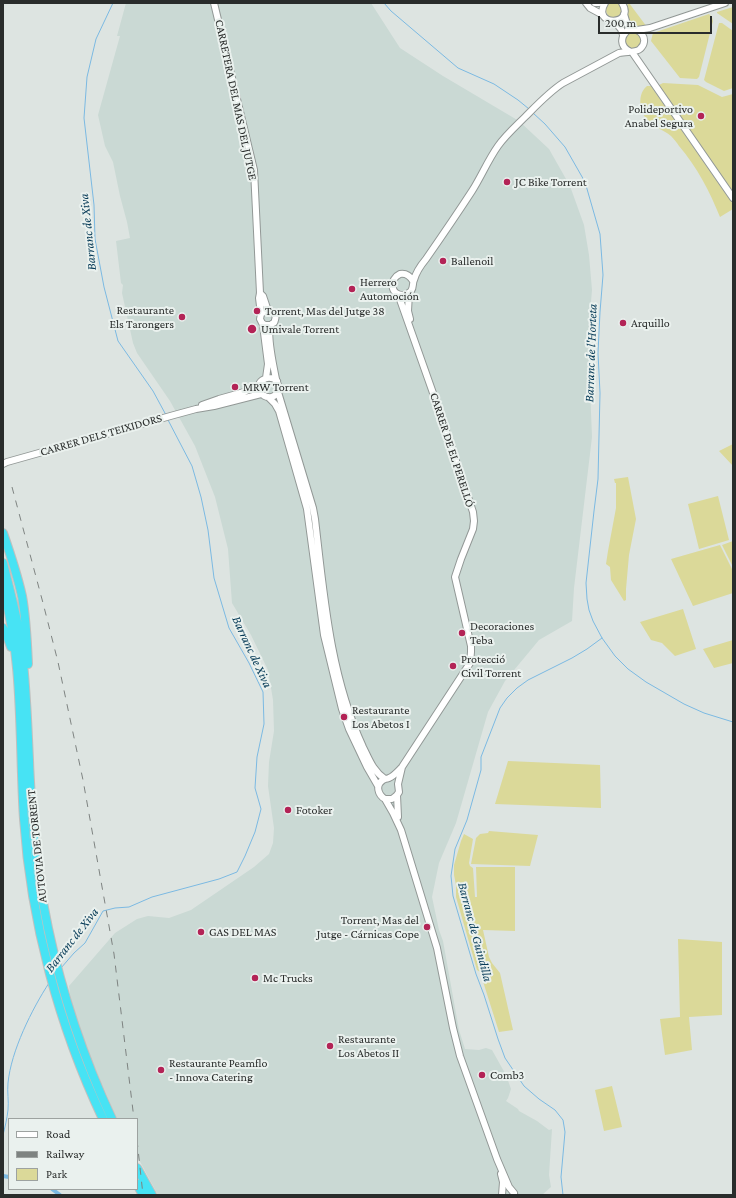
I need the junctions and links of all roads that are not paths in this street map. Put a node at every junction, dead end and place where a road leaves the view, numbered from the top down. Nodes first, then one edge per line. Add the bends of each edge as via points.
1 (214, 3) edge
2 (586, 3) edge
3 (595, 3) edge
4 (599, 3) edge
5 (604, 3) edge
6 (725, 3) edge
7 (624, 4) edge
8 (624, 14) junction
9 (603, 15) junction
10 (614, 21) junction
11 (650, 28) junction
12 (634, 30) junction
13 (623, 35) junction
14 (643, 37) junction
15 (622, 43) junction
16 (641, 48) junction
17 (630, 51) junction
18 (612, 57) junction
19 (643, 67) junction
20 (733, 198) edge
21 (419, 267) junction
22 (406, 274) junction
23 (413, 281) junction
24 (260, 293) junction
25 (409, 293) junction
26 (398, 294) junction
27 (268, 311) junction
28 (261, 314) junction
29 (263, 324) junction
30 (271, 325) junction
31 (410, 327) junction
32 (266, 378) junction
33 (277, 381) junction
34 (259, 385) junction
35 (278, 392) junction
36 (261, 394) junction
37 (269, 398) junction
38 (196, 409) junction
39 (4, 463) edge
40 (3, 533) edge
41 (3, 563) edge
42 (3, 588) edge
43 (3, 628) edge
44 (402, 767) junction
45 (387, 778) junction
46 (398, 784) junction
47 (378, 786) junction
48 (397, 795) junction
49 (385, 799) junction
50 (33, 820) junction
51 (401, 830) junction
52 (29, 863) junction
53 (50, 956) junction
54 (61, 998) junction
55 (104, 1118) edge
56 (112, 1118) edge
57 (497, 1159) junction
58 (138, 1170) edge
59 (138, 1186) edge
60 (516, 1194) edge
61 (143, 1195) edge
62 (152, 1195) edge
63 (503, 1195) edge

1 - 24 street, CARRETERA DEL MAS DEL JUTGE via 254,170
2 - 9 street
3 - 4 street
5 - 9 street
6 - 11 street
7 - 8 street
8 - 10 street via 619,20
8 - 12 street via 627,24
9 - 10 street via 609,21
10 - 13 street via 621,28
11 - 12 street
11 - 14 street
12 - 13 street via 628,30
12 - 14 street via 640,32
13 - 15 street
14 - 16 street
15 - 17 street
15 - 18 street
16 - 17 street
16 - 19 street
17 - 18 street
17 - 19 street
18 - 21 street via 555,88 515,127 498,146 473,190
19 - 20 street
21 - 22 street
21 - 23 street
22 - 23 street
22 - 26 street via 397,275 393,282 393,289
23 - 25 street via 413,288
24 - 27 street, CARRETERA DEL MAS DEL JUTGE
24 - 28 street, CARRETERA DEL MAS DEL JUTGE
25 - 26 street
25 - 31 street, CARRER DE EL PERELLÓ
26 - 31 street, CARRER DE EL PERELLÓ
27 - 28 street
27 - 30 street via 273,312 275,317
28 - 29 street
29 - 30 street
29 - 32 street via 268,364
30 - 33 street via 269,334
31 - 44 street, CARRER DE EL PERELLÓ via 474,521 455,577 471,652 470,663
32 - 33 street
32 - 34 street
33 - 35 street
34 - 36 street
34 - 38 street, CARRER DELS TEIXIDORS
35 - 37 street
35 - 45 street via 313,508 329,633 347,708 373,768 378,775
36 - 37 street
36 - 38 street, CARRER DELS TEIXIDORS
37 - 47 street via 279,411 307,509 324,635 342,709 349,729
38 - 39 street, CARRER DELS TEIXIDORS
40 - 50 highway via 22,596 27,633
41 - 50 highway, AUTOVIA DE TORRENT via 20,635
42 - 52 highway, AUTOVIA DE TORRENT via 14,636 24,821
43 - 52 highway via 12,650 22,820
44 - 45 street
44 - 46 street
45 - 46 street
45 - 47 street
46 - 48 street
47 - 49 street via 379,794
48 - 49 street via 392,799
48 - 51 street
49 - 51 street
50 - 53 highway, AUTOVIA DE TORRENT via 36,861
51 - 57 street via 437,948 459,1051
52 - 53 highway, AUTOVIA DE TORRENT via 35,904
53 - 54 highway, AUTOVIA DE TORRENT
54 - 55 highway, AUTOVIA DE TORRENT via 80,1065
54 - 56 highway, AUTOVIA DE TORRENT
57 - 60 street via 509,1187
57 - 63 street via 503,1182
58 - 62 highway
59 - 61 highway
60 - 63 street

